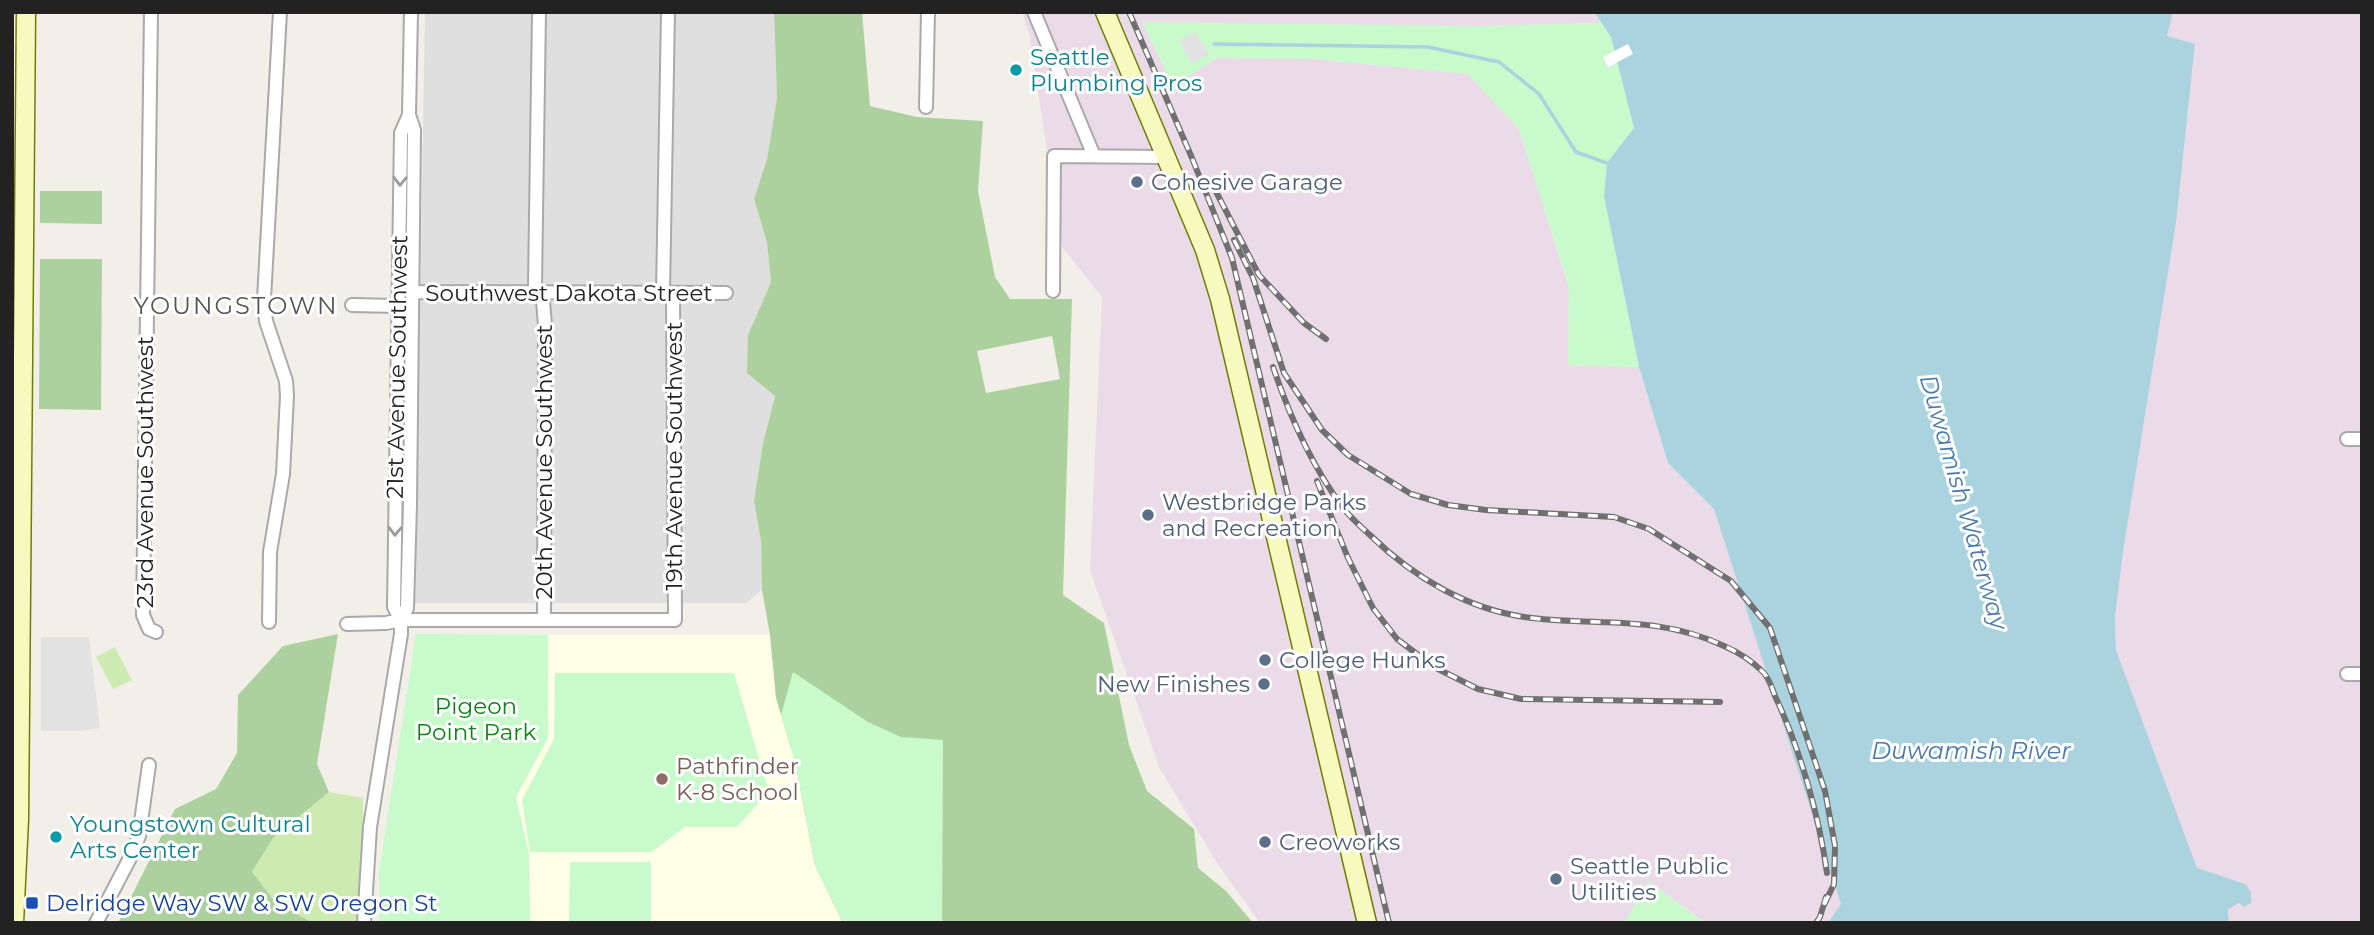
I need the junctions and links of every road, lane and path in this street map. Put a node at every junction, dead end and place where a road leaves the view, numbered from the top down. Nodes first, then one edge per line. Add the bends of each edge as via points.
1 (26, 12) edge
2 (151, 12) edge
3 (280, 12) edge
4 (411, 12) edge
5 (539, 12) edge
6 (668, 12) edge
7 (928, 12) edge
8 (1034, 12) edge
9 (1105, 12) edge
10 (926, 107) dead end
11 (410, 115) junction
12 (1094, 156) junction
13 (1166, 157) junction
14 (412, 292) junction
15 (1053, 292) dead end
16 (538, 293) junction
17 (668, 293) junction
18 (726, 293) dead end
19 (17, 302) edge
20 (352, 305) dead end
21 (397, 306) junction
22 (2347, 439) dead end
23 (2362, 439) edge
24 (401, 620) junction
25 (544, 620) junction
26 (269, 622) dead end
27 (347, 624) dead end
28 (17, 631) edge
29 (156, 632) dead end
30 (2347, 674) dead end
31 (2362, 674) edge
32 (149, 765) dead end
33 (14, 923) edge
34 (96, 923) edge
35 (364, 923) edge
36 (1367, 923) edge

1 - 19 main road
2 - 29 street, 23rd Avenue Southwest via 143,615 149,629
3 - 26 street via 264,299 287,396 283,474 270,552
4 - 11 street, 21st Avenue Southwest
5 - 16 street, 20th Avenue Southwest
6 - 17 street, 19th Avenue Southwest
7 - 10 street
8 - 12 street
9 - 13 main road
11 - 14 street, 21st Avenue Southwest via 414,131
11 -> 21 street, 21st Avenue Southwest via 401,133
12 - 13 street
12 - 15 street via 1054,156
13 - 36 main road via 1205,250 1223,310
14 - 16 street, Southwest Dakota Street
14 - 24 street, 21st Avenue Southwest via 407,608
16 - 17 street, Southwest Dakota Street
16 - 25 street, 20th Avenue Southwest via 545,325
17 - 18 street, Southwest Dakota Street
17 - 25 street, 19th Avenue Southwest via 674,620
19 - 28 main road
20 - 21 street, Southwest Dakota Street
21 -> 24 street, 21st Avenue Southwest via 394,607
22 - 23 street
24 - 25 street
24 - 27 street
24 - 35 street, 21st Avenue Southwest via 370,827
28 - 33 main road via 19,858
30 - 31 street
32 - 34 street via 139,836

